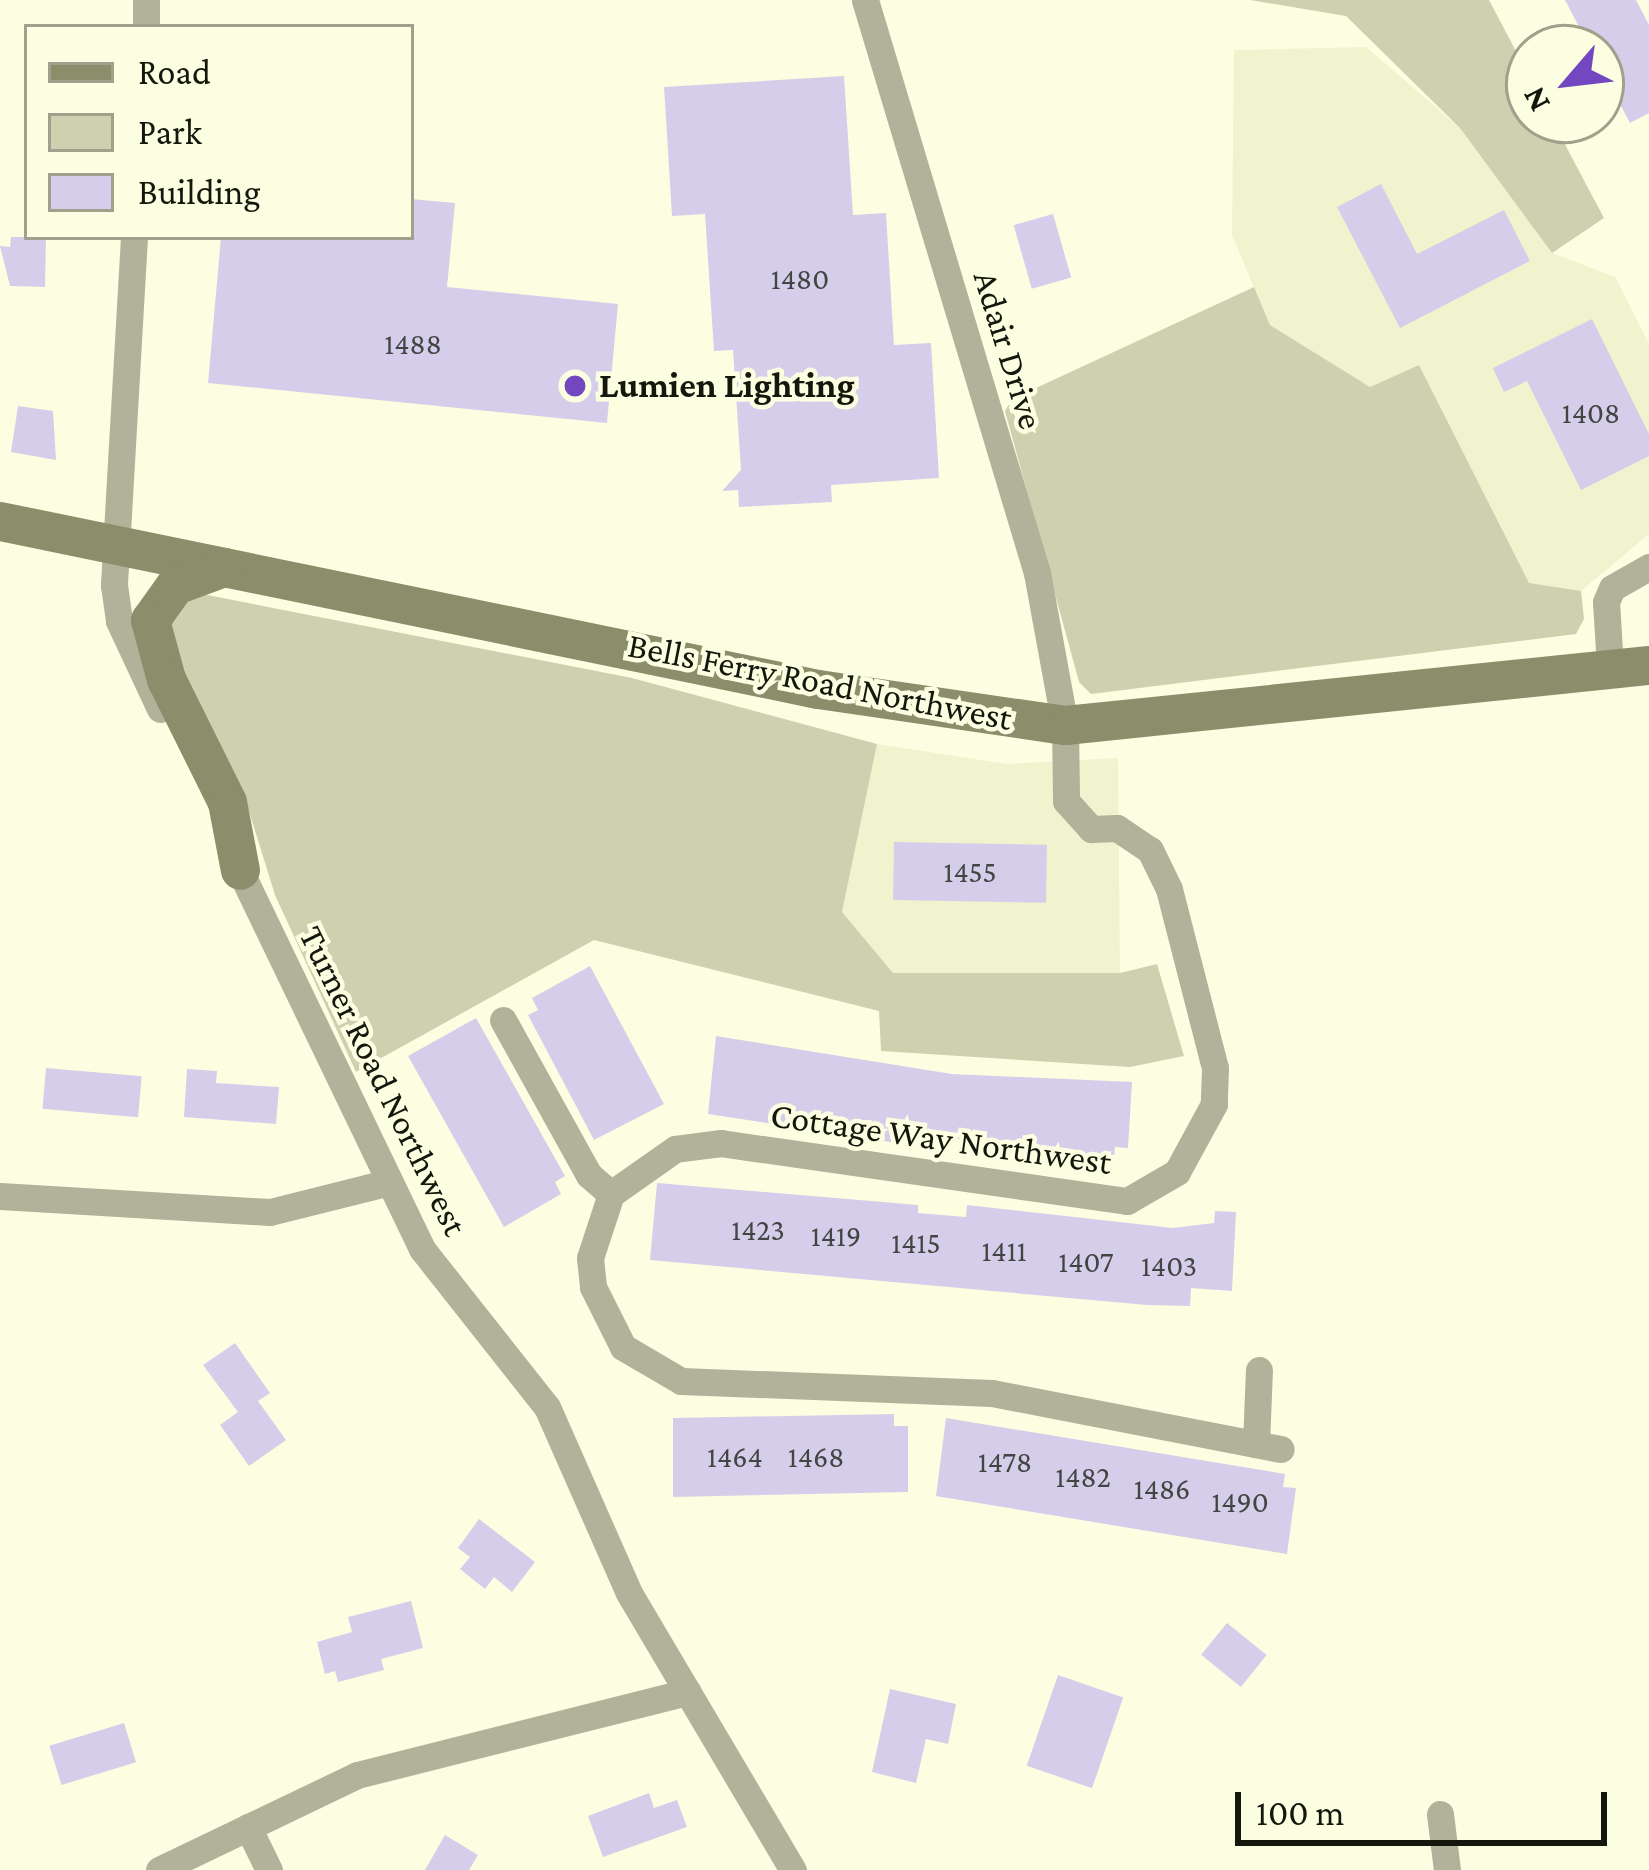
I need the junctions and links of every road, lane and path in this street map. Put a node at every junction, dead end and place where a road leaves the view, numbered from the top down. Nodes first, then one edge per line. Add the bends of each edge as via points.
1 (865, 0) edge
2 (134, 240) edge
3 (0, 521) edge
4 (116, 543) junction
5 (230, 566) junction
6 (1649, 567) edge
7 (1630, 666) edge
8 (1065, 725) junction
9 (240, 870) junction
10 (503, 1020) dead end
11 (389, 1182) junction
12 (610, 1194) junction
13 (0, 1196) edge
14 (1259, 1370) dead end
15 (688, 1692) junction
16 (1440, 1814) dead end
17 (248, 1827) junction
18 (159, 1870) edge
19 (268, 1870) edge
20 (794, 1870) edge
21 (1447, 1870) edge

1 - 8 street, Adair Drive via 1037,573
2 - 4 street, Turner Road Northwest
3 - 4 main road, Bells Ferry Road Northwest
4 - 5 main road, Bells Ferry Road Northwest
4 - 9 street, Turner Road Northwest via 119,621
5 - 8 main road, Bells Ferry Road Northwest via 818,688
5 - 9 main road via 175,585 149,620 166,679 227,802
6 - 7 street via 1612,588 1606,602
7 - 8 main road, Bells Ferry Road Northwest
8 - 12 street, Cottage Way Northwest via 1066,801 1091,829 1135,835 1169,889 1215,1068 1214,1104 1177,1172 1140,1196 1102,1200 701,1143 649,1161
9 - 11 street, Turner Road Northwest
10 - 12 street via 589,1175
11 - 13 street via 270,1211
11 - 15 street, Turner Road Northwest via 439,1275 547,1407 629,1593
12 - 14 street via 590,1258 593,1287 603,1320 654,1371 705,1384 992,1393 1269,1447
15 - 17 street via 357,1775
15 - 20 street, Turner Road Northwest
16 - 21 street
17 - 18 street
17 - 19 street

